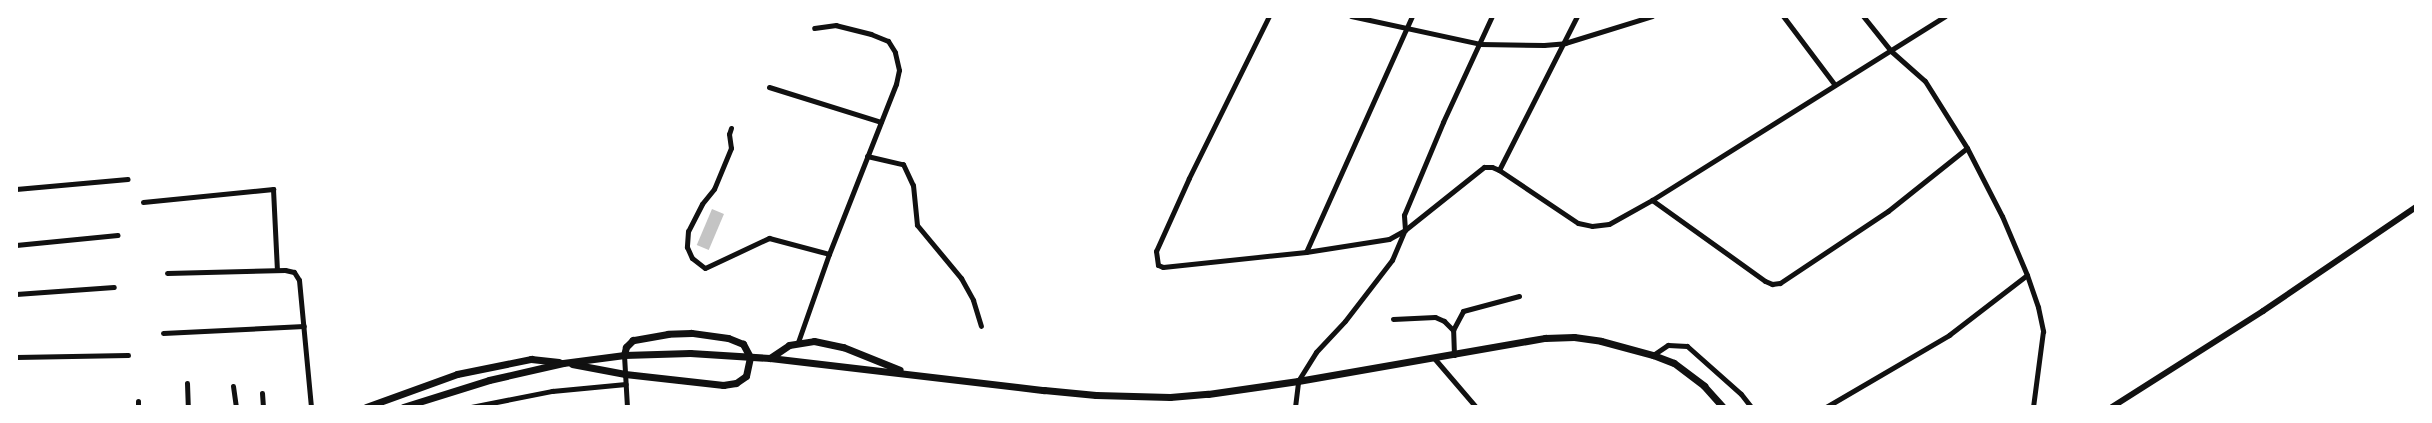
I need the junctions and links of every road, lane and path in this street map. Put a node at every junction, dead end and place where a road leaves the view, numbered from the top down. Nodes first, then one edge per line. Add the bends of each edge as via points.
1 (1269, 16) edge
2 (1351, 16) edge
3 (1412, 16) edge
4 (1492, 16) edge
5 (1577, 16) edge
6 (1652, 16) edge
7 (1784, 16) edge
8 (1863, 16) edge
9 (1945, 16) edge
10 (814, 28) dead end
11 (1407, 28) junction
12 (1566, 43) junction
13 (1480, 44) junction
14 (1892, 51) junction
15 (1835, 86) junction
16 (769, 87) dead end
17 (881, 122) junction
18 (732, 128) dead end
19 (1967, 148) junction
20 (867, 156) junction
21 (1499, 170) junction
22 (128, 179) dead end
23 (16, 189) edge
24 (1652, 200) junction
25 (143, 202) dead end
26 (2416, 207) edge
27 (1405, 230) junction
28 (118, 235) dead end
29 (16, 245) edge
30 (1306, 252) junction
31 (829, 254) junction
32 (277, 270) junction
33 (166, 273) dead end
34 (2027, 275) junction
35 (114, 287) dead end
36 (16, 294) edge
37 (1519, 296) dead end
38 (1393, 318) dead end
39 (304, 326) junction
40 (981, 326) dead end
41 (1453, 330) junction
42 (163, 334) dead end
43 (798, 342) junction
44 (128, 355) dead end
45 (624, 355) junction
46 (1454, 355) junction
47 (1653, 355) junction
48 (16, 356) edge
49 (750, 357) junction
50 (770, 358) junction
51 (1434, 358) junction
52 (563, 363) junction
53 (625, 374) junction
54 (908, 374) junction
55 (1298, 381) junction
56 (187, 383) dead end
57 (626, 384) junction
58 (233, 386) dead end
59 (262, 393) dead end
60 (188, 407) edge
61 (236, 407) edge
62 (263, 407) edge
63 (312, 407) edge
64 (366, 407) edge
65 (403, 407) edge
66 (471, 407) edge
67 (627, 407) edge
68 (1295, 407) edge
69 (1476, 407) edge
70 (1723, 407) edge
71 (1751, 407) edge
72 (1826, 407) edge
73 (2033, 407) edge
74 (2112, 407) edge

1 - 30 street via 1156,252 1158,265 1171,268
2 - 11 street
3 - 11 street
4 - 13 street
5 - 12 street
6 - 12 street
7 - 15 street
8 - 14 street
9 - 14 street
10 - 17 street via 836,26 888,41 895,52 899,70
11 - 13 street
11 - 30 street
12 - 13 street
12 - 21 street
13 - 27 street via 1404,215
14 - 15 street
14 - 19 street via 1925,81
15 - 24 street
16 - 17 street
17 - 20 street
18 - 31 street via 729,134 731,148 714,190 702,204 688,231 687,247 692,258 705,268 769,238
19 - 24 street via 1888,212 1780,283 1766,281
19 - 34 street via 2002,216
20 - 31 street
20 - 40 street via 903,164 913,185 917,224 962,278
21 - 24 street via 1556,211 1578,223 1592,226 1609,224
21 - 27 street via 1484,168 1474,174
22 - 23 street
25 - 32 street via 273,189
26 - 74 street via 2263,311
27 - 30 street via 1389,239
27 - 55 street via 1392,260 1345,321 1316,352
28 - 29 street
31 - 43 street
32 - 33 street
32 - 39 street via 294,272 299,280
34 - 72 street via 1949,335
34 - 73 street via 2043,331
35 - 36 street
37 - 41 street via 1463,311
38 - 41 street via 1435,317
39 - 42 street
39 - 63 street
41 - 46 street
43 - 50 main road
43 - 54 main road via 828,342
44 - 48 street
45 - 49 main road via 690,353
45 - 49 main road via 633,340 691,333 728,338 743,344
45 - 52 main road
45 - 53 street
46 - 47 main road via 1545,338 1574,337
46 - 51 main road
47 - 70 main road via 1691,374
47 - 71 street via 1668,345 1687,346 1741,394
49 - 50 main road
49 - 53 main road via 746,376 736,383 723,385
50 - 54 main road
51 - 55 main road
51 - 69 street
52 - 53 main road
52 - 64 main road via 531,359 457,374
52 - 65 main road via 489,380
53 - 57 street
54 - 55 main road via 1138,397 1208,394
55 - 68 street
56 - 60 street
57 - 66 street via 552,391
57 - 67 street
58 - 61 street
59 - 62 street

